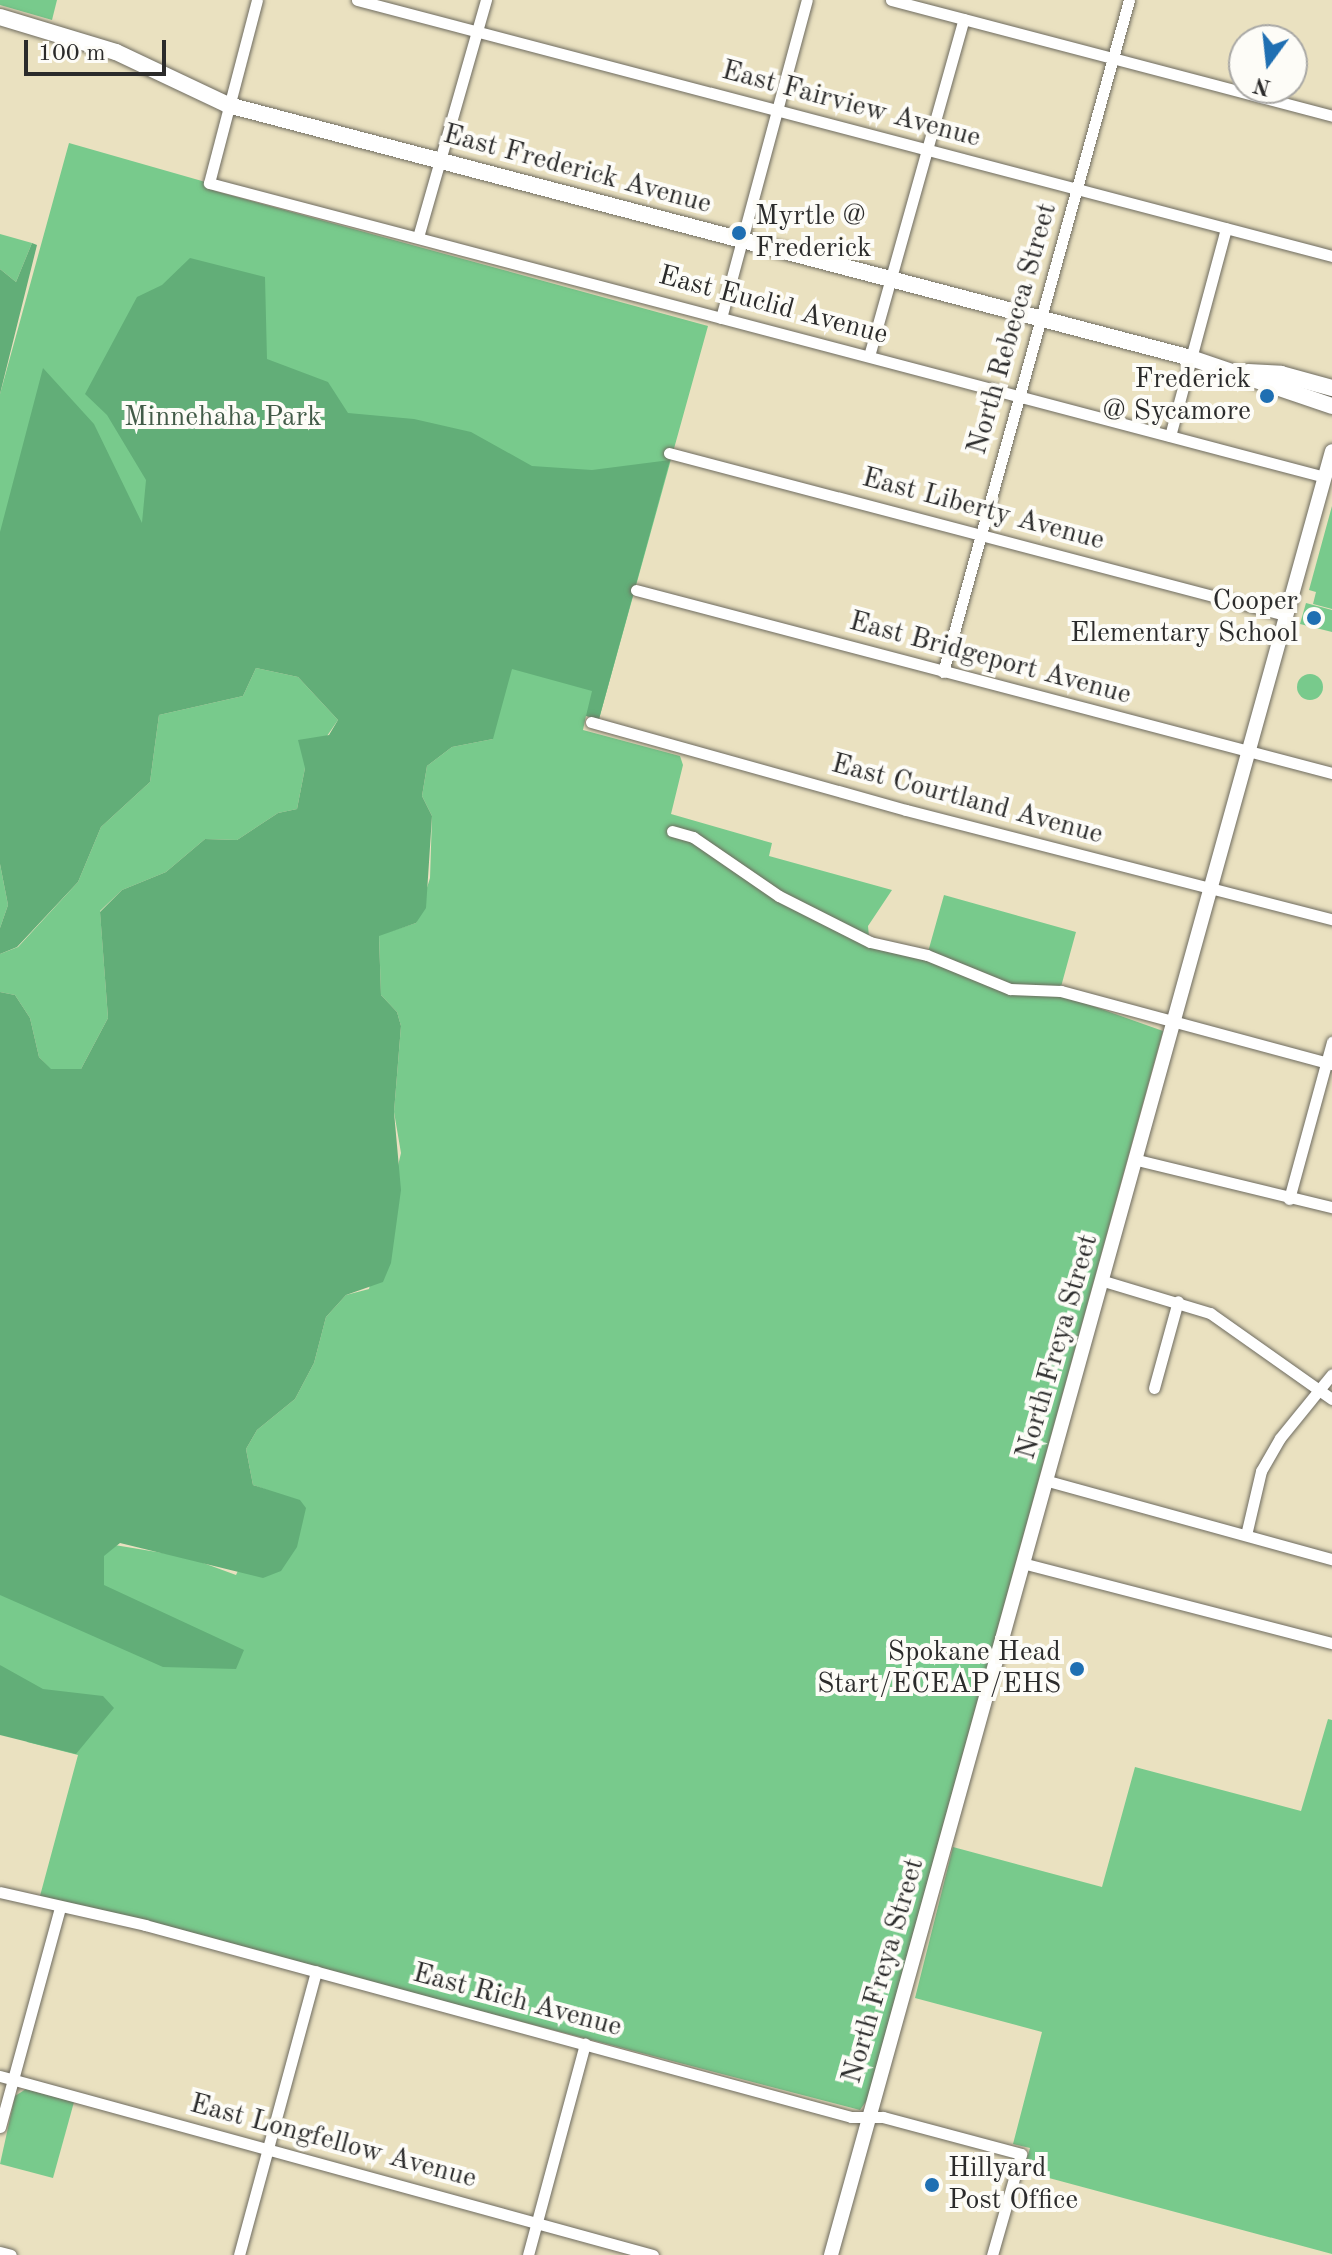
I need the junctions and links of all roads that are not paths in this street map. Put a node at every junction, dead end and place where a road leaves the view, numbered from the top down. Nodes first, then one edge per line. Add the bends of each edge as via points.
1 (257, 0) edge
2 (357, 0) edge
3 (486, 0) edge
4 (807, 0) edge
5 (891, 0) edge
6 (1129, 0) edge
7 (0, 17) edge
8 (964, 19) junction
9 (477, 31) junction
10 (1113, 59) junction
11 (228, 105) junction
12 (777, 110) junction
13 (1332, 116) edge
14 (928, 150) junction
15 (442, 161) junction
16 (1077, 189) junction
17 (1226, 228) junction
18 (418, 237) junction
19 (741, 241) junction
20 (1332, 256) edge
21 (891, 280) junction
22 (721, 318) junction
23 (1041, 320) junction
24 (869, 356) junction
25 (1191, 358) junction
26 (1242, 372) junction
27 (1332, 388) edge
28 (1019, 396) junction
29 (1332, 406) edge
30 (1170, 436) junction
31 (1332, 451) edge
32 (669, 453) dead end
33 (1325, 477) junction
34 (980, 534) junction
35 (636, 590) dead end
36 (1285, 615) junction
37 (943, 672) junction
38 (591, 722) dead end
39 (1248, 751) junction
40 (1332, 773) edge
41 (672, 831) dead end
42 (1211, 887) junction
43 (1332, 919) edge
44 (1175, 1020) junction
45 (1332, 1042) edge
46 (1330, 1063) edge
47 (1137, 1160) junction
48 (1289, 1199) junction
49 (1332, 1207) edge
50 (1104, 1281) junction
51 (1178, 1301) junction
52 (1332, 1374) edge
53 (1154, 1388) dead end
54 (1320, 1390) junction
55 (1332, 1399) edge
56 (1048, 1481) junction
57 (1246, 1535) junction
58 (1332, 1559) edge
59 (1026, 1564) junction
60 (1332, 1643) edge
61 (0, 1892) edge
62 (60, 1908) junction
63 (316, 1971) junction
64 (585, 2044) junction
65 (0, 2076) edge
66 (13, 2079) junction
67 (869, 2117) junction
68 (0, 2127) edge
69 (269, 2149) junction
70 (537, 2223) junction
71 (0, 2252) edge
72 (11, 2255) edge
73 (239, 2255) edge
74 (528, 2255) edge
75 (653, 2255) edge
76 (831, 2255) edge
77 (992, 2255) edge

1 - 11 street
2 - 9 street, East Fairview Avenue
3 - 9 street
4 - 12 street
5 - 8 street
6 - 10 street, North Rebecca Street
7 - 11 main road, East Frederick Avenue via 99,46
8 - 10 street
8 - 14 street
9 - 12 street, East Fairview Avenue
9 - 15 street
10 - 13 street
10 - 16 street, North Rebecca Street
11 - 15 main road, East Frederick Avenue
11 - 18 street, East Euclid Avenue via 209,183
12 - 14 street, East Fairview Avenue
12 - 19 street
14 - 16 street, East Fairview Avenue
14 - 21 street
15 - 18 street
15 - 19 main road, East Frederick Avenue
16 - 17 street, East Fairview Avenue
16 - 23 street, North Rebecca Street
17 - 20 street, East Fairview Avenue
17 - 25 street
18 - 22 street, East Euclid Avenue
19 - 21 main road, East Frederick Avenue
19 - 22 street
21 - 23 main road, East Frederick Avenue
21 - 24 street
22 - 24 street, East Euclid Avenue
23 - 25 main road, East Frederick Avenue
23 - 28 street, North Rebecca Street
24 - 28 street, East Euclid Avenue
25 - 26 main road, East Frederick Avenue
25 - 30 street
26 - 27 main road, East Frederick Avenue via 1281,374
26 - 29 main road, East Frederick Avenue via 1277,390
28 - 30 street, East Euclid Avenue
28 - 34 street, North Rebecca Street
30 - 33 street, East Euclid Avenue
31 - 33 street, North Freya Street
32 - 34 street, East Liberty Avenue
33 - 36 street, North Freya Street
34 - 36 street, East Liberty Avenue
34 - 37 street, North Rebecca Street
35 - 37 street, East Bridgeport Avenue
36 - 39 street, North Freya Street
37 - 39 street, East Bridgeport Avenue
38 - 42 street, East Courtland Avenue via 906,810
39 - 40 street, East Bridgeport Avenue
39 - 42 street, North Freya Street
41 - 44 street via 693,837 779,896 870,942 927,955 1010,989 1083,996
42 - 43 street, East Courtland Avenue
42 - 44 street, North Freya Street
44 - 46 street
44 - 47 street, North Freya Street
45 - 46 street
46 - 48 street
47 - 48 street
47 - 50 street, North Freya Street
48 - 49 street
50 - 51 street
50 - 56 street, North Freya Street
51 - 53 street
51 - 54 street via 1210,1313
52 - 54 street
54 - 55 street
54 - 57 street via 1280,1438 1261,1471
56 - 57 street
56 - 59 street, North Freya Street
57 - 58 street
59 - 60 street
59 - 67 street, North Freya Street
61 - 62 street, East Rich Avenue
62 - 63 street, East Rich Avenue
62 - 66 street
63 - 64 street, East Rich Avenue
63 - 69 street
64 - 67 street, East Rich Avenue
64 - 70 street
65 - 66 street, East Longfellow Avenue
66 - 68 street
66 - 69 street, East Longfellow Avenue
67 - 76 street, North Freya Street
67 - 77 street, East Rich Avenue via 1021,2154
69 - 70 street, East Longfellow Avenue
69 - 73 street
70 - 74 street
70 - 75 street, East Longfellow Avenue
71 - 72 street

